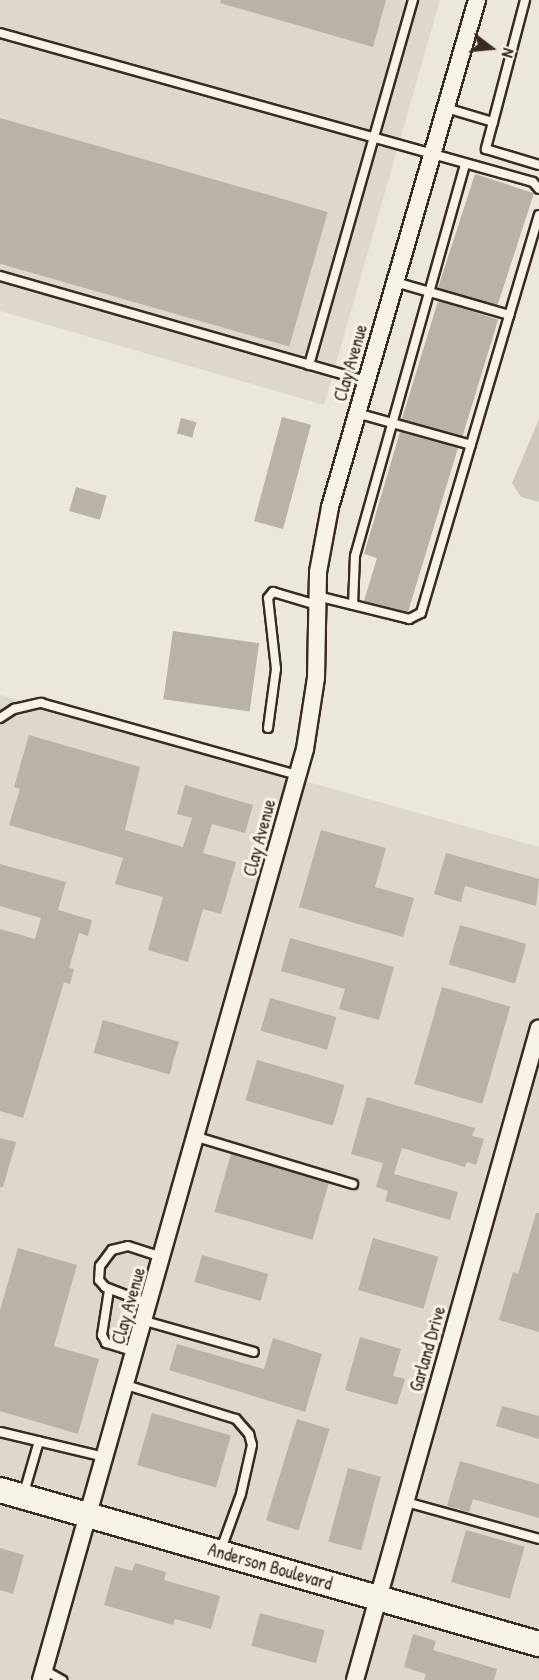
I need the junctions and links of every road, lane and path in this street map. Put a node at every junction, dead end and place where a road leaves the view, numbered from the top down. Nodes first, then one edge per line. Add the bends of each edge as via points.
1 (413, 0) edge
2 (477, 0) edge
3 (525, 0) edge
4 (0, 33) edge
5 (446, 108) junction
6 (493, 122) junction
7 (374, 139) junction
8 (432, 156) junction
9 (465, 164) junction
10 (539, 165) edge
11 (539, 189) edge
12 (539, 215) edge
13 (0, 276) edge
14 (395, 282) junction
15 (429, 292) junction
16 (509, 315) junction
17 (309, 365) junction
18 (365, 381) junction
19 (356, 412) junction
20 (391, 422) junction
21 (471, 445) junction
22 (317, 601) junction
23 (353, 605) junction
24 (0, 718) edge
25 (268, 728) dead end
26 (298, 775) junction
27 (539, 1028) edge
28 (197, 1137) junction
29 (353, 1184) dead end
30 (163, 1257) junction
31 (110, 1290) junction
32 (150, 1304) junction
33 (145, 1321) junction
34 (254, 1352) dead end
35 (136, 1353) junction
36 (126, 1385) junction
37 (1, 1434) edge
38 (39, 1441) junction
39 (105, 1457) junction
40 (0, 1490) edge
41 (23, 1496) junction
42 (406, 1502) junction
43 (88, 1515) junction
44 (539, 1539) edge
45 (220, 1553) junction
46 (379, 1598) junction
47 (539, 1644) edge
48 (42, 1675) edge
49 (62, 1680) edge
50 (355, 1680) edge

1 - 7 lane
2 - 5 street, Clay Avenue
3 - 6 lane
4 - 7 lane
5 - 6 lane
5 - 8 street, Clay Avenue
6 - 10 lane via 486,149
7 - 8 lane
7 - 17 lane
8 - 9 lane
8 - 14 street, Clay Avenue
9 - 11 lane via 533,182
9 - 15 lane
12 - 16 lane
13 - 17 lane
14 - 15 lane
14 - 18 street, Clay Avenue
15 - 16 lane
15 - 20 lane
16 - 21 lane
17 - 18 lane
18 - 19 street, Clay Avenue
19 - 20 lane
19 - 22 street, Clay Avenue via 323,537
20 - 21 lane
20 - 23 lane via 355,556
21 - 23 lane via 421,613 409,619
22 - 23 lane
22 - 25 lane via 273,592 268,597 276,669
22 - 26 street, Clay Avenue via 314,695
24 - 26 lane via 14,709 41,703
26 - 28 street, Clay Avenue
27 - 42 street, Garland Drive
28 - 29 lane
28 - 30 street, Clay Avenue
30 - 31 lane via 128,1246 112,1250 100,1266 99,1280
30 - 32 street, Clay Avenue
31 - 32 lane
31 - 35 lane via 101,1326 104,1339
32 - 33 street, Clay Avenue
33 - 34 lane
33 - 35 street, Clay Avenue
35 - 36 street, Clay Avenue
36 - 39 street, Clay Avenue
36 - 45 lane via 236,1419 249,1434 252,1445 241,1494
37 - 38 lane
38 - 39 lane
38 - 41 lane
39 - 43 street, Clay Avenue
40 - 41 street, Anderson Boulevard
41 - 43 street, Anderson Boulevard
42 - 44 lane
42 - 46 street, Garland Drive
43 - 45 street, Anderson Boulevard
43 - 48 street, Clay Avenue
45 - 46 street, Anderson Boulevard
46 - 47 street, Anderson Boulevard
46 - 50 street, Garland Drive
48 - 49 lane

